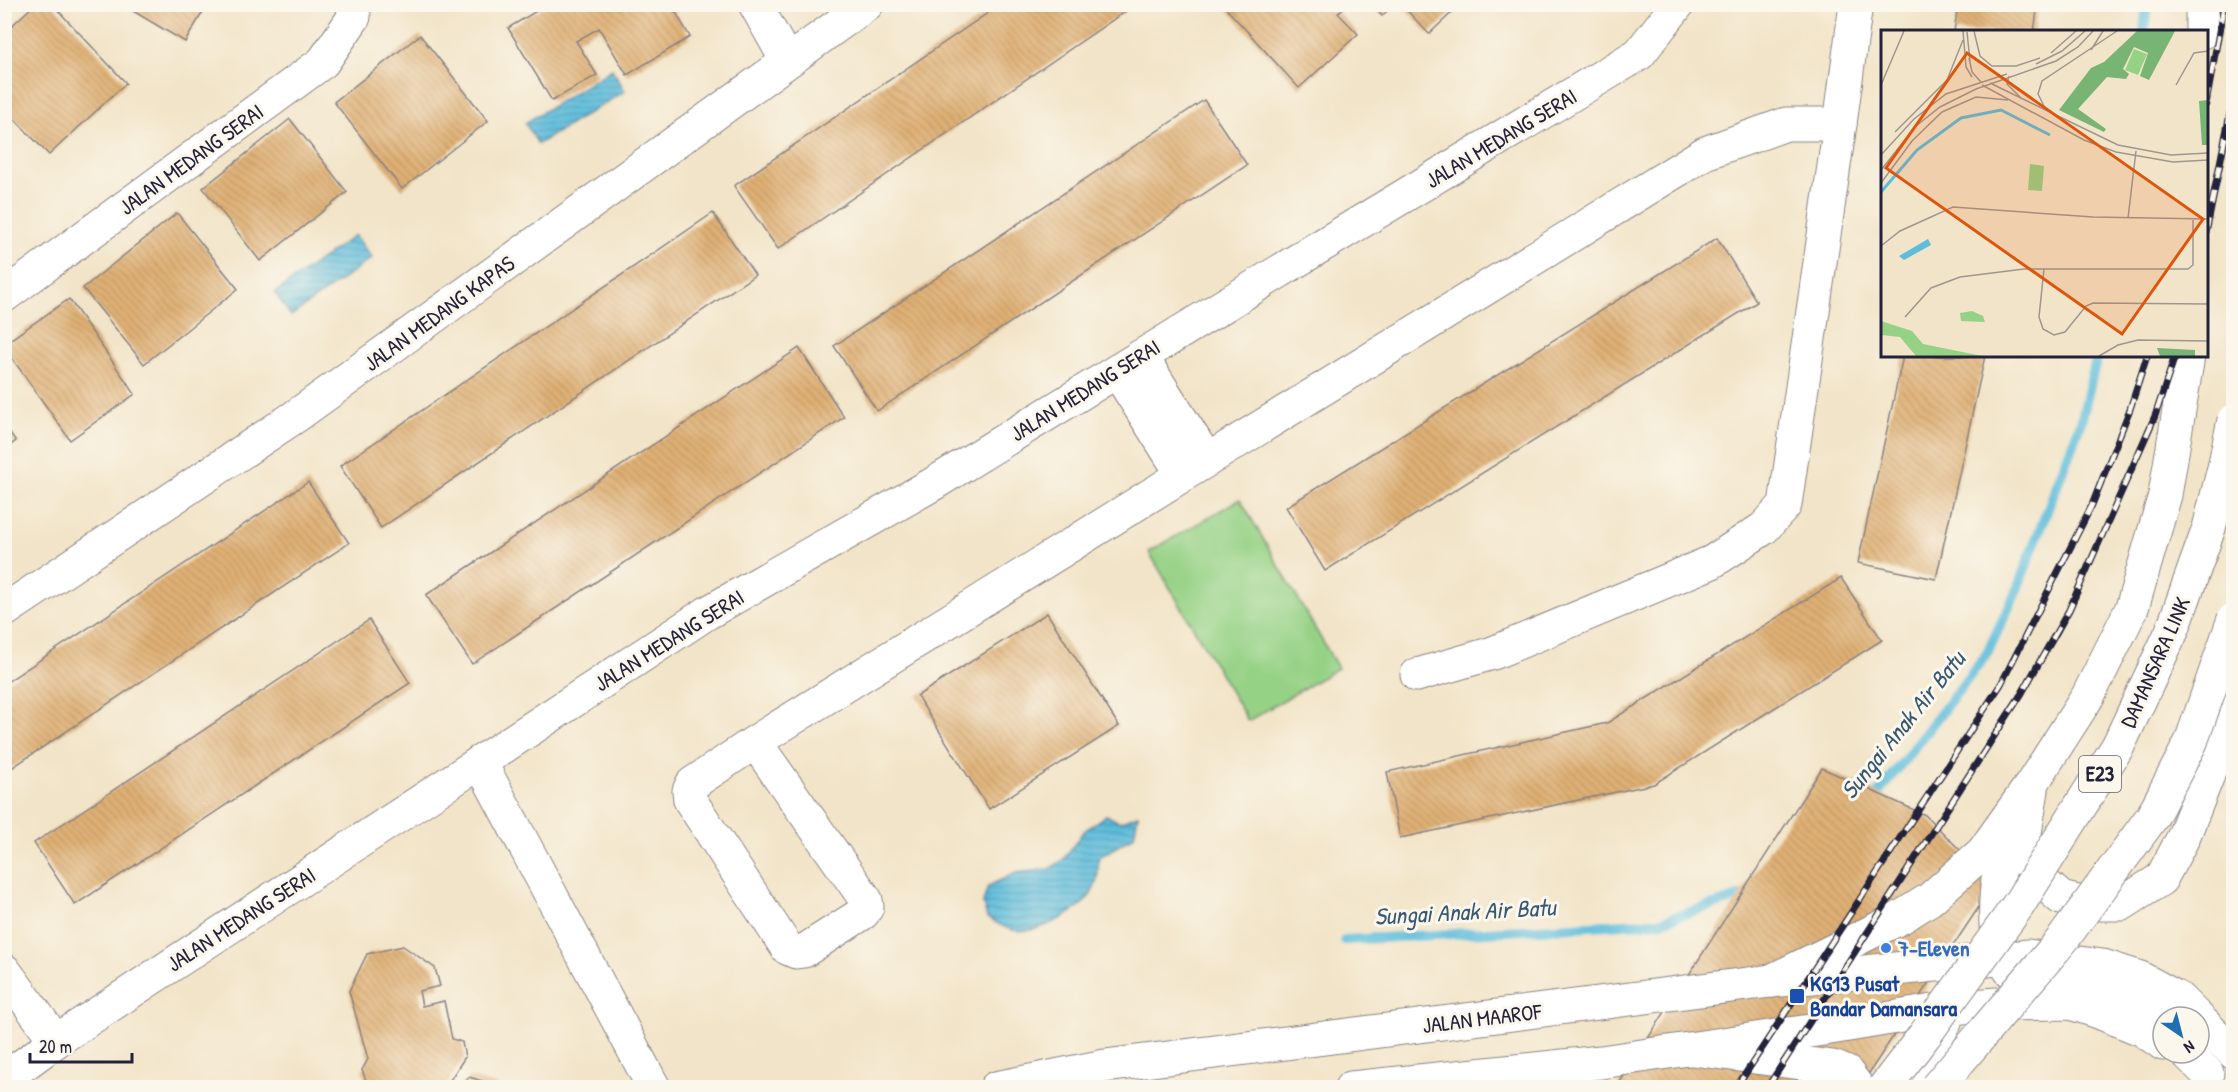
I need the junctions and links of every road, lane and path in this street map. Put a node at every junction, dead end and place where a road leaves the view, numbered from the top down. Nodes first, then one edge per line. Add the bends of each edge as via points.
1 (353, 4) edge
2 (755, 4) edge
3 (867, 4) edge
4 (1678, 4) edge
5 (1856, 4) edge
6 (2202, 4) edge
7 (2202, 30) edge
8 (787, 61) junction
9 (1840, 124) junction
10 (4, 296) edge
11 (2188, 357) edge
12 (1138, 358) junction
13 (2234, 420) edge
14 (1205, 462) junction
15 (4, 611) edge
16 (2234, 619) edge
17 (1417, 675) dead end
18 (2234, 696) edge
19 (755, 742) junction
20 (480, 762) junction
21 (2033, 782) junction
22 (1998, 882) junction
23 (2003, 959) junction
24 (1969, 962) junction
25 (4, 970) edge
26 (1771, 981) junction
27 (2185, 1005) edge
28 (1952, 1008) junction
29 (2151, 1017) edge
30 (2211, 1031) edge
31 (2151, 1036) edge
32 (56, 1041) junction
33 (1692, 1049) junction
34 (2234, 1053) edge
35 (4, 1079) edge
36 (1359, 1086) edge
37 (654, 1088) edge
38 (996, 1088) edge
39 (1404, 1088) edge
40 (1858, 1088) edge
41 (1884, 1088) edge
42 (1912, 1088) edge
43 (1936, 1088) edge

1 - 10 main road, JALAN MEDANG SERAI via 354,16 323,62
2 - 8 main road
3 - 8 main road, JALAN MEDANG KAPAS
4 - 12 main road, JALAN MEDANG SERAI via 1639,54
5 - 9 main road
6 - 7 main road
8 - 15 main road, JALAN MEDANG KAPAS via 296,416
9 - 14 main road via 1786,124 1705,153
9 - 17 main road via 1785,505 1764,528 1712,562 1493,652
11 - 21 main road via 2165,495 2132,608 2088,696
12 - 14 main road
12 - 14 main road
12 - 20 main road, JALAN MEDANG SERAI via 933,484 707,613
13 - 41 main road, DAMANSARA LINK / E23, bridge via 2209,528 2180,610 2118,747 2019,904
14 - 19 main road
16 - 43 main road, bridge via 2191,742 2152,817 2063,939
18 - 21 main road via 2184,838 2161,879 2122,904 2087,904 2061,898 2031,866 2024,839
19 - 19 main road via 866,900 863,913 804,951 787,948 690,800 692,784
20 - 32 main road, JALAN MEDANG SERAI
20 - 37 main road
21 - 22 main road
21 - 26 main road via 1983,852 1930,899 1900,918
22 - 23 main road via 1996,916
22 - 24 main road
23 - 24 main road, JALAN MAAROF
23 - 27 main road, JALAN MAAROF via 2028,956 2103,966 2140,978
23 - 29 main road via 2009,969 2023,978 2091,983 2121,995
24 - 26 main road, JALAN MAAROF
24 - 28 main road
25 - 32 main road
26 - 38 main road, JALAN MAAROF via 1117,1065
28 - 31 main road via 2071,1003
28 - 33 main road
28 - 42 main road
30 - 34 main road, JALAN MAAROF
32 - 35 main road, JALAN MEDANG SERAI
33 - 36 main road
33 - 40 main road via 1833,1067 1847,1073
36 - 39 main road

